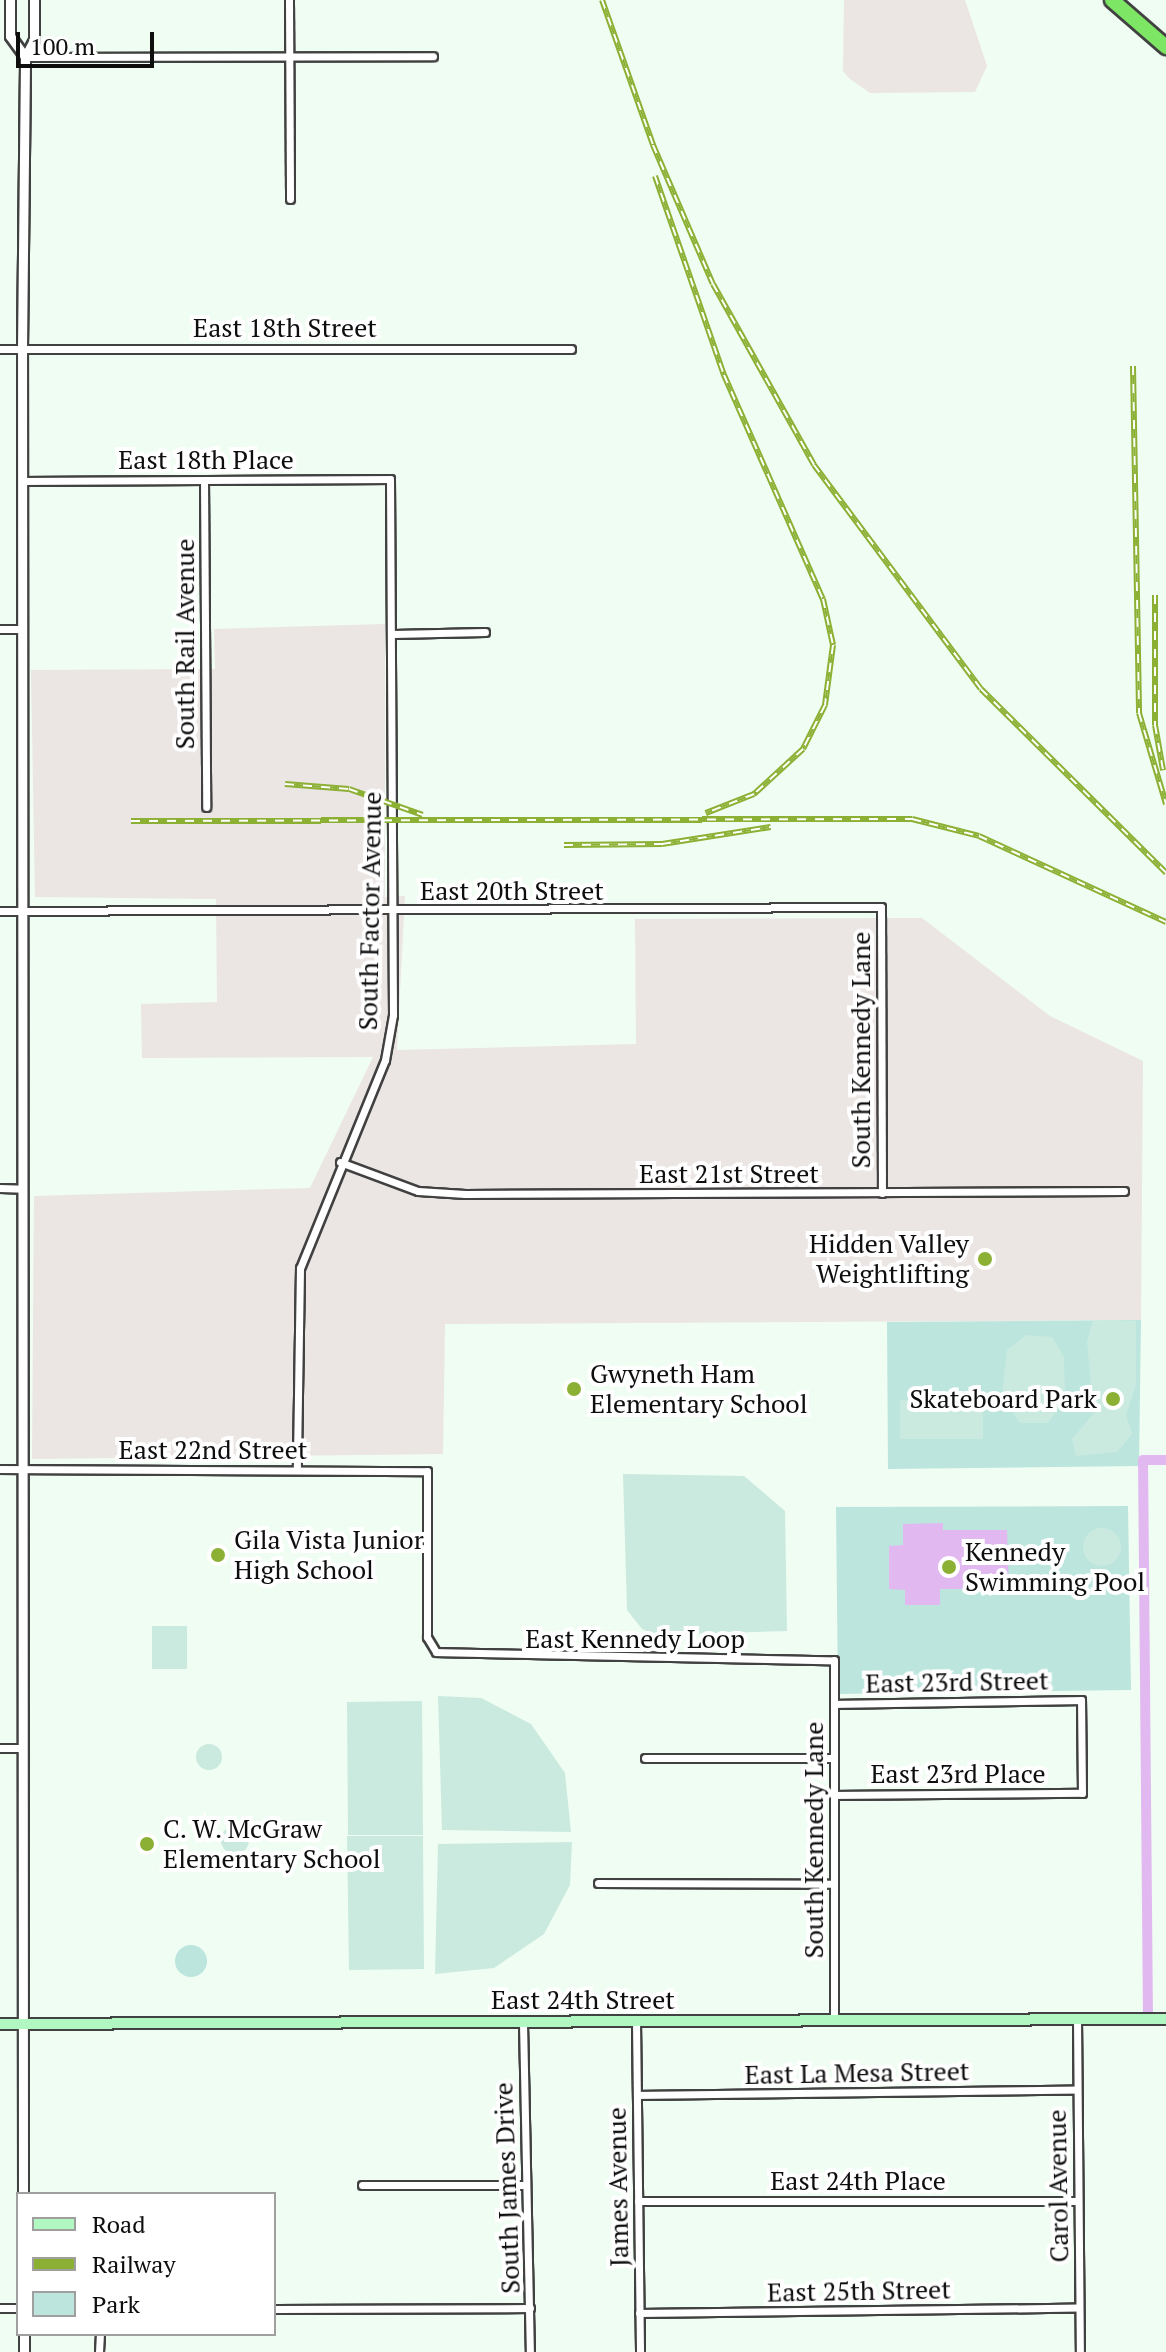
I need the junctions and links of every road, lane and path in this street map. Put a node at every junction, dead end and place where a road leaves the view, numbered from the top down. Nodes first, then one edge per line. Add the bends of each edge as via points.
1 (10, 0) edge
2 (34, 0) edge
3 (289, 0) edge
4 (1112, 0) edge
5 (1166, 47) edge
6 (289, 56) junction
7 (433, 56) dead end
8 (25, 57) junction
9 (290, 199) dead end
10 (0, 349) edge
11 (22, 349) junction
12 (571, 349) dead end
13 (390, 479) joint
14 (23, 481) junction
15 (204, 481) junction
16 (0, 629) edge
17 (21, 629) junction
18 (485, 632) dead end
19 (393, 634) junction
20 (206, 807) dead end
21 (881, 907) joint
22 (392, 910) junction
23 (0, 911) edge
24 (24, 911) junction
25 (340, 1162) junction
26 (0, 1188) edge
27 (23, 1189) junction
28 (1124, 1191) dead end
29 (882, 1193) junction
30 (0, 1469) edge
31 (21, 1469) junction
32 (297, 1470) junction
33 (436, 1652) joint
34 (834, 1660) joint
35 (834, 1704) junction
36 (0, 1748) edge
37 (22, 1748) junction
38 (645, 1758) dead end
39 (834, 1758) junction
40 (1082, 1793) joint
41 (834, 1795) junction
42 (598, 1883) dead end
43 (833, 1884) junction
44 (1077, 2019) junction
45 (1166, 2019) edge
46 (834, 2020) junction
47 (636, 2022) junction
48 (523, 2023) junction
49 (0, 2024) edge
50 (23, 2024) junction
51 (1077, 2090) junction
52 (637, 2095) junction
53 (362, 2185) dead end
54 (522, 2185) junction
55 (23, 2192) edge
56 (638, 2201) junction
57 (1078, 2201) junction
58 (530, 2308) junction
59 (1079, 2308) junction
60 (276, 2309) edge
61 (639, 2313) junction
62 (530, 2352) edge
63 (640, 2352) edge
64 (1080, 2352) edge

1 - 8 street via 10,36
2 - 8 street via 34,40
3 - 6 street
4 - 5 highway
6 - 7 street
6 - 8 street
6 - 9 street
8 - 11 street
10 - 11 street, East 18th Street
11 - 12 street, East 18th Street
11 - 14 street
13 - 15 street, East 18th Place
13 - 19 street, South Factor Avenue
14 - 15 street, East 18th Place
14 - 17 street
15 - 20 street, South Rail Avenue
16 - 17 street
17 - 24 street
18 - 19 street
19 - 22 street, South Factor Avenue
21 - 22 street, East 20th Street
21 - 29 street, South Kennedy Lane
22 - 24 street, East 20th Street
22 - 25 street, South Factor Avenue via 393,1015 385,1060
23 - 24 street, East 20th Street
24 - 27 street
25 - 29 street, East 21st Street via 429,1192
25 - 32 street, South Factor Avenue via 300,1268
26 - 27 street
27 - 31 street
28 - 29 street, East 21st Street
30 - 31 street, East 22nd Street
31 - 32 street, East 22nd Street
31 - 37 street
32 - 33 street, East 22nd Street via 427,1471 427,1637
33 - 34 street, East Kennedy Loop
34 - 35 street, South Kennedy Lane
35 - 39 street, South Kennedy Lane
35 - 40 street, East 23rd Street via 1081,1700
36 - 37 street
37 - 50 street
38 - 39 street
39 - 41 street, South Kennedy Lane
40 - 41 street, East 23rd Place
41 - 43 street, South Kennedy Lane
42 - 43 street
43 - 46 street, South Kennedy Lane
44 - 45 main road, East 24th Street
44 - 46 main road, East 24th Street
44 - 51 street, Carol Avenue
46 - 47 main road, East 24th Street
47 - 48 main road, East 24th Street
47 - 52 street, James Avenue
48 - 50 main road, East 24th Street
48 - 54 street, South James Drive
49 - 50 main road, East 24th Street
50 - 55 street
51 - 52 street, East La Mesa Street
51 - 57 street, Carol Avenue
52 - 56 street, James Avenue
53 - 54 street
54 - 58 street, South James Drive
56 - 57 street, East 24th Place
56 - 61 street, James Avenue
57 - 59 street, Carol Avenue
58 - 60 street
58 - 62 street, South James Drive
59 - 61 street, East 25th Street
59 - 64 street, Carol Avenue
61 - 63 street, James Avenue

